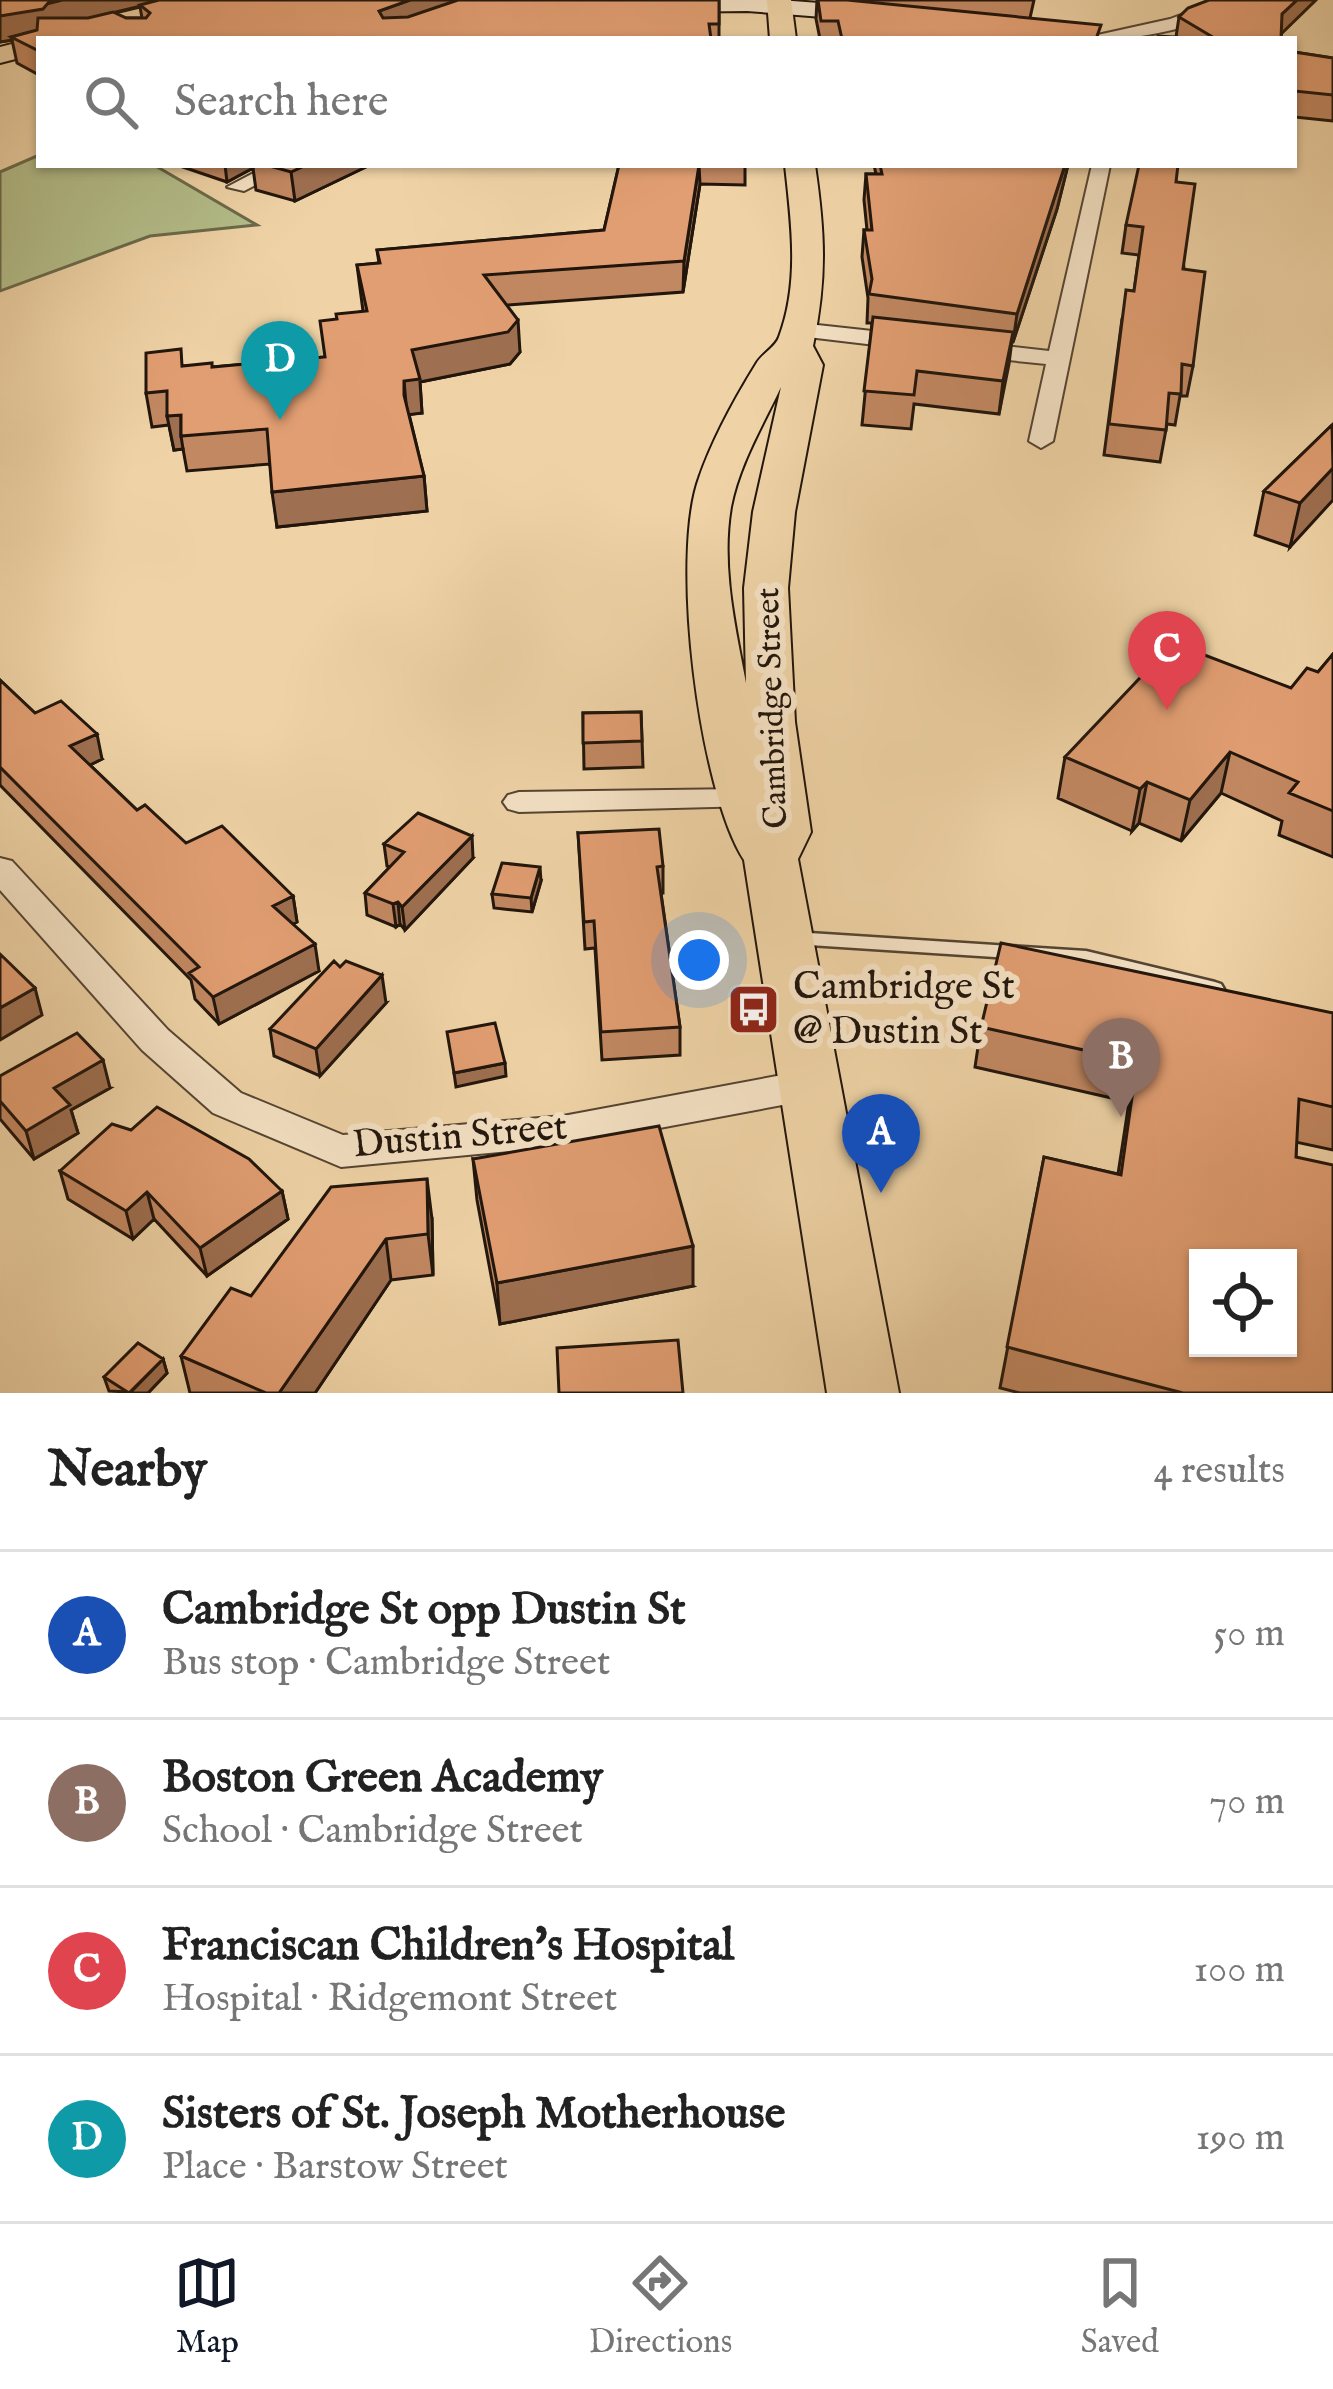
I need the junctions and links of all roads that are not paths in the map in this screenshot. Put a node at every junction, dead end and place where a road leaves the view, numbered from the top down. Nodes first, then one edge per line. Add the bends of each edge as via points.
1 (1235, 0) edge
2 (780, 4) edge
3 (653, 5) edge
4 (904, 16) edge
5 (783, 36) edge
6 (1094, 36) edge
7 (36, 46) edge
8 (0, 56) edge
9 (278, 168) edge
10 (800, 168) edge
11 (1100, 168) edge
12 (237, 187) dead end
13 (797, 338) junction
14 (1058, 358) junction
15 (1041, 441) dead end
16 (741, 799) junction
17 (519, 802) dead end
18 (772, 859) junction
19 (0, 869) edge
20 (785, 938) junction
21 (1244, 996) edge
22 (809, 1085) junction
23 (863, 1393) edge

1 - 6 street via 1174,23
2 - 3 street
2 - 4 street
2 - 5 main road
7 - 8 main road
9 - 12 street
10 - 13 main road, Cambridge Street via 810,241
11 - 14 street
13 - 14 street
13 - 16 main road, Cambridge Street via 774,364 710,508 709,603
13 - 18 main road, Cambridge Street via 806,365 766,588 785,832
14 - 15 street
16 - 17 street
16 - 18 main road, Cambridge Street
18 - 20 main road, Cambridge Street
19 - 22 street, Dustin Street via 155,1040 227,1103 341,1151 563,1131
20 - 21 lane via 1086,957
20 - 22 main road, Cambridge Street
22 - 23 main road, Cambridge Street

